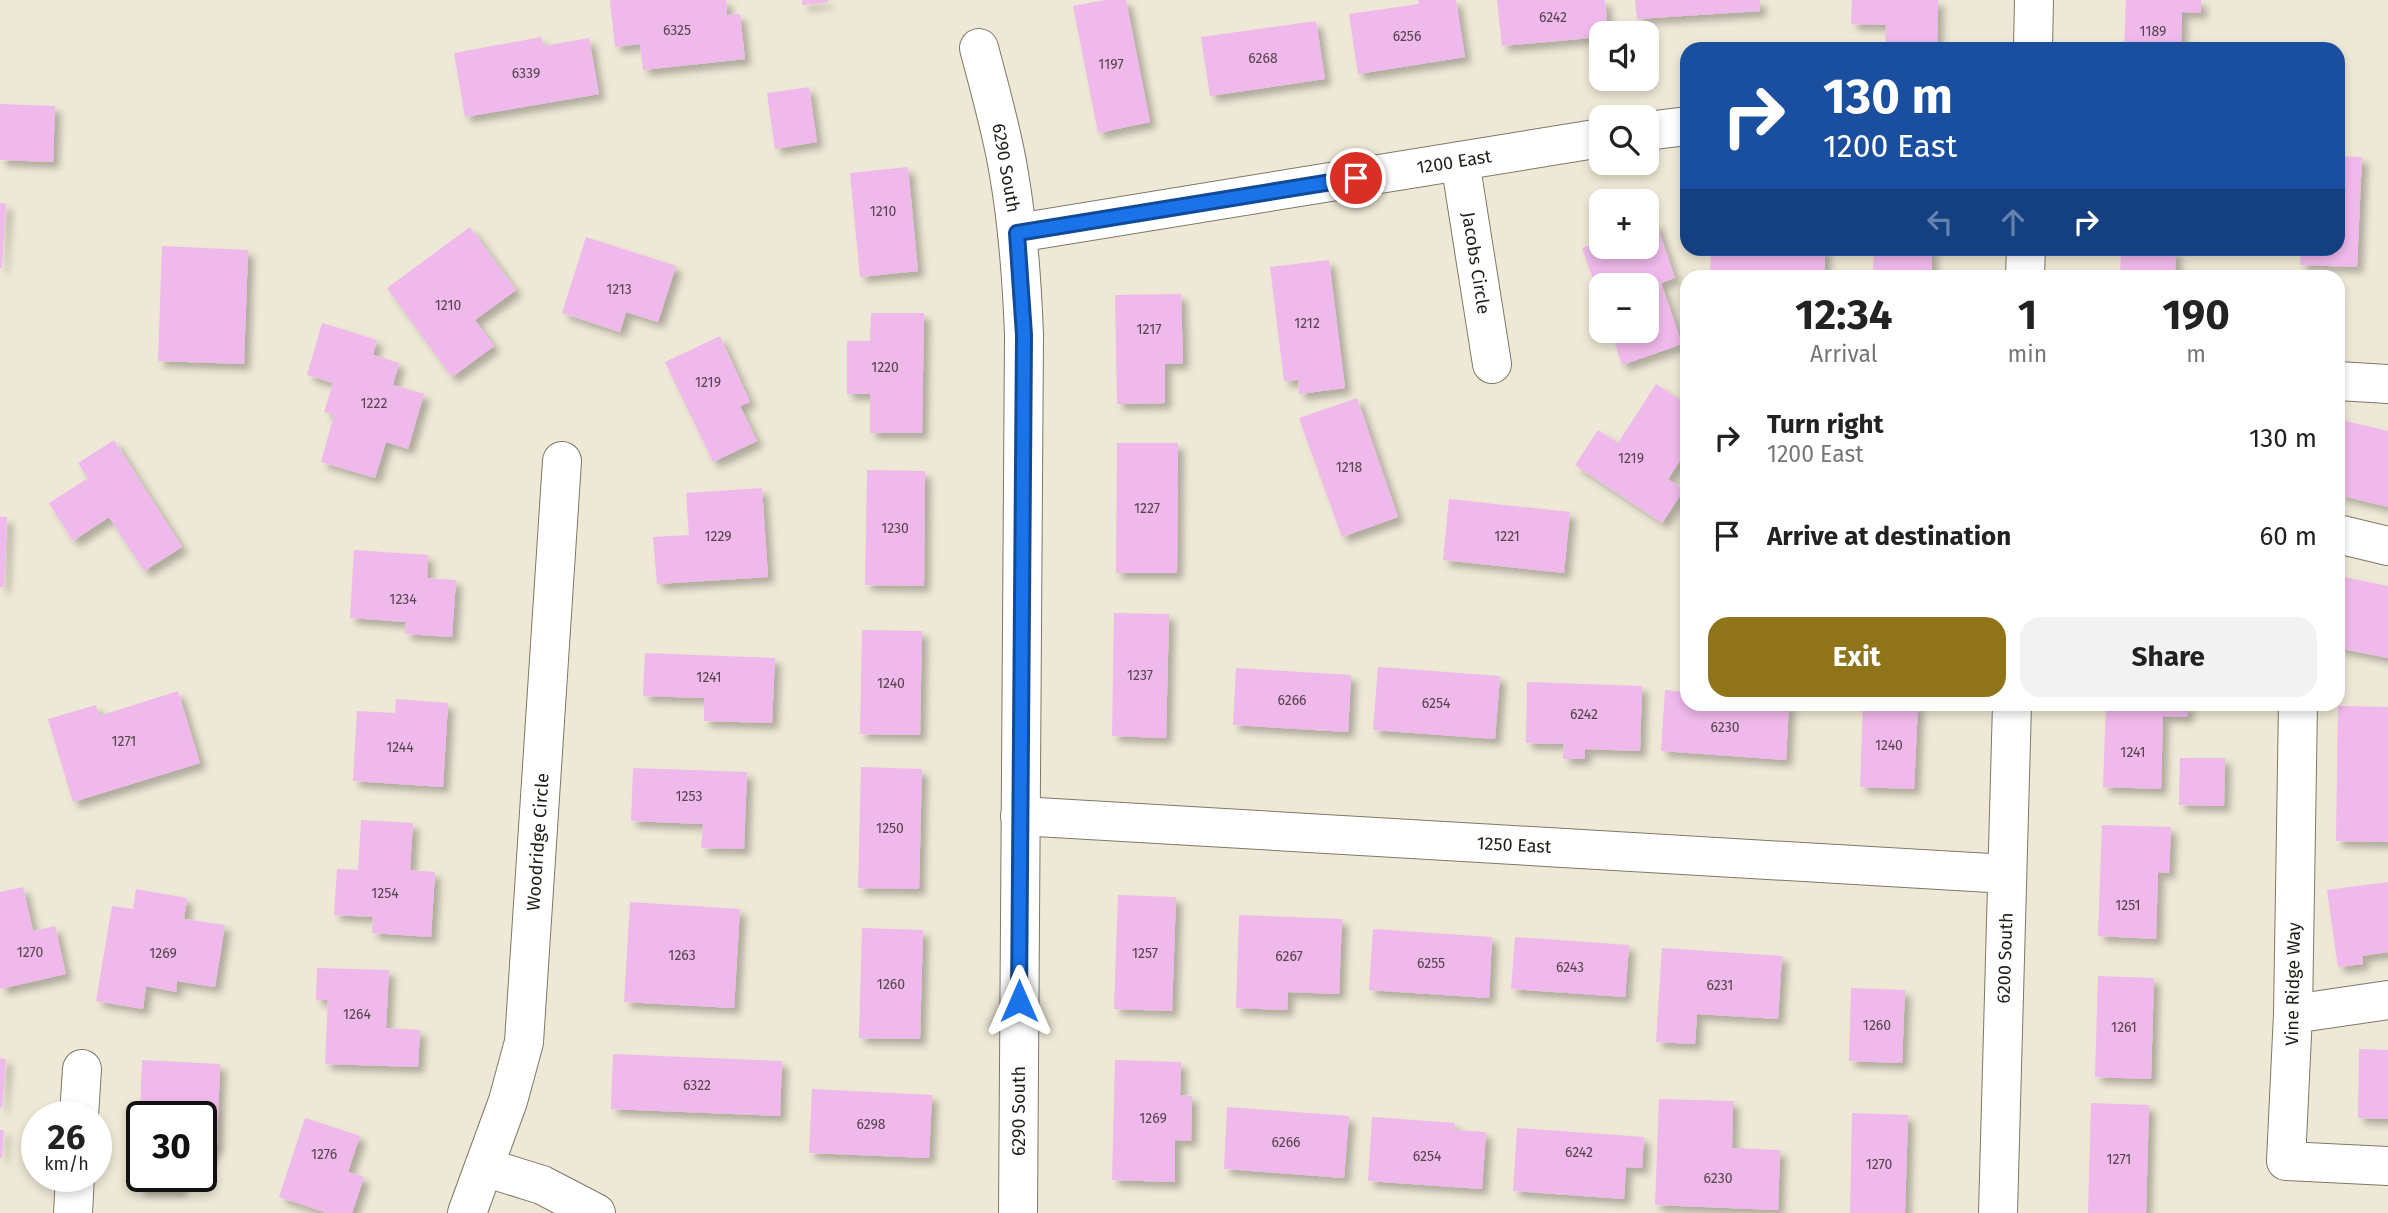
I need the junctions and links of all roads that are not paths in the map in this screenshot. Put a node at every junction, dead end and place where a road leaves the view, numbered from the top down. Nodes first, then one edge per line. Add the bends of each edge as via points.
1 (2034, 0) edge
2 (2033, 42) edge
3 (979, 48) dead end
4 (1680, 127) edge
5 (1659, 130) edge
6 (1589, 140) edge
7 (1460, 161) junction
8 (1017, 233) junction
9 (1492, 364) dead end
10 (2345, 381) edge
11 (2388, 383) edge
12 (562, 461) dead end
13 (2345, 536) edge
14 (2388, 546) edge
15 (2012, 711) edge
16 (2298, 711) edge
17 (1020, 816) junction
18 (2007, 874) junction
19 (2388, 1000) edge
20 (2293, 1014) junction
21 (82, 1069) dead end
22 (80, 1101) edge
23 (2388, 1166) edge
24 (484, 1167) junction
25 (74, 1192) edge
26 (73, 1213) edge
27 (467, 1213) edge
28 (596, 1213) edge
29 (1018, 1213) edge
30 (1998, 1213) edge

1 - 2 street
3 - 8 street, 6290 South via 997,114
4 - 5 street
6 - 7 street, 1200 East
7 - 8 street, 1200 East
7 - 9 street, Jacobs Circle
8 - 17 street, 6290 South via 1024,335
10 - 11 street
12 - 24 street, Woodridge Circle via 526,1023 517,1072
13 - 14 street
15 - 18 street, 6200 South
16 - 20 street, Vine Ridge Way
17 - 18 street, 1250 East
17 - 29 street, 6290 South
18 - 30 street, 6200 South
19 - 20 street
20 - 23 street, Vine Ridge Way via 2286,1161
21 - 22 street
24 - 27 street, Woodridge Circle
24 - 28 street via 542,1185
25 - 26 street

